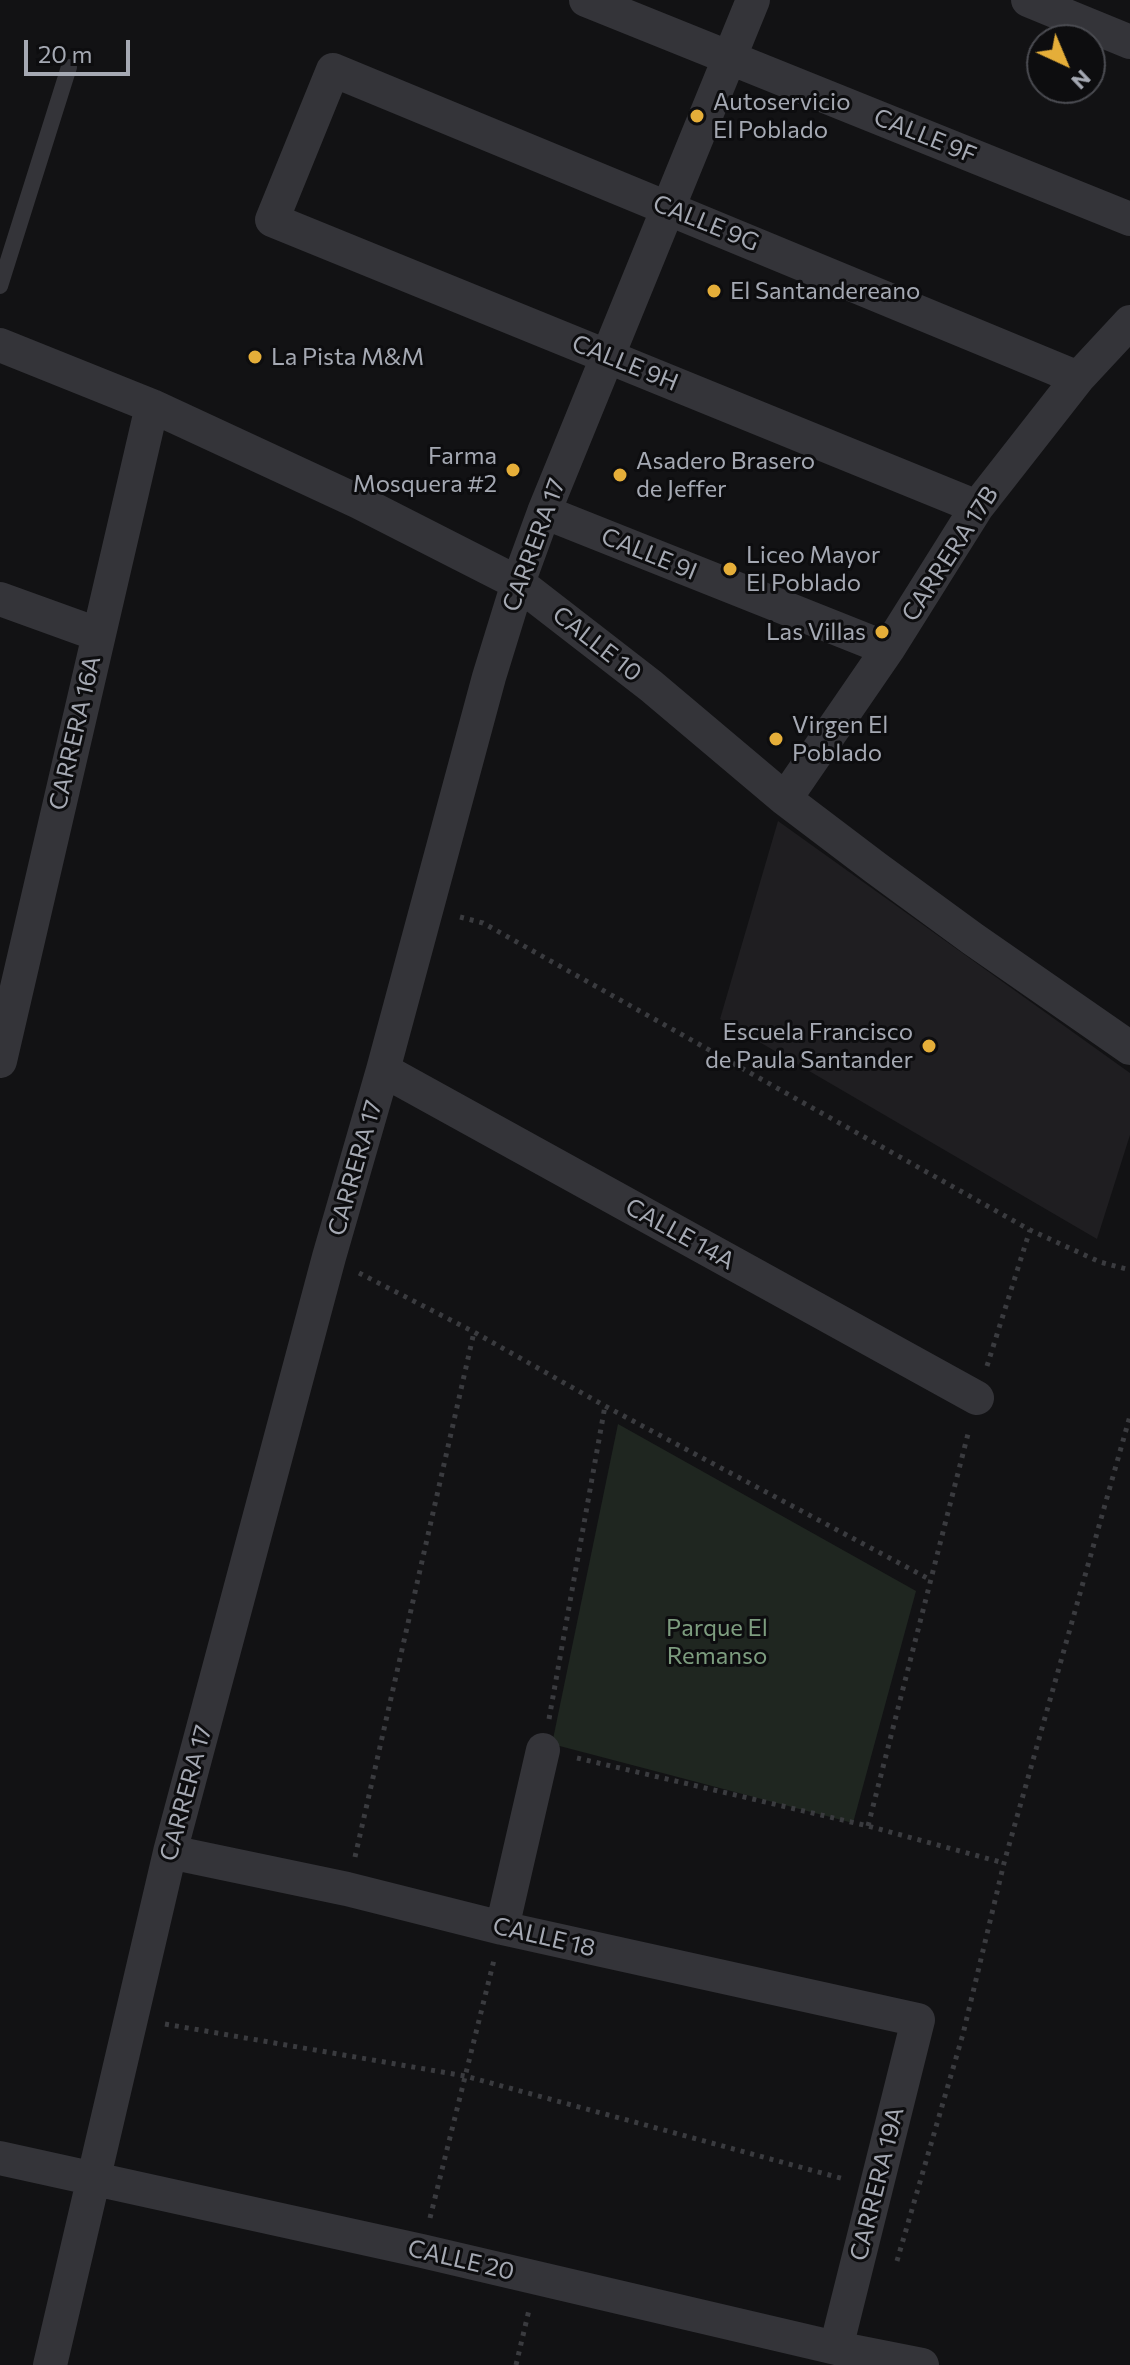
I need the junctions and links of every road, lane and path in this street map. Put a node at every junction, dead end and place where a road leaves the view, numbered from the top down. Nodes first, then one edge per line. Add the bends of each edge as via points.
1 (586, 0) edge
2 (753, 0) edge
3 (1028, 0) edge
4 (1130, 42) edge
5 (729, 57) junction
6 (69, 67) dead end
7 (670, 208) junction
8 (1130, 219) edge
9 (272, 220) joint
10 (0, 286) edge
11 (1130, 322) edge
12 (0, 345) edge
13 (607, 356) junction
14 (1078, 378) junction
15 (152, 406) junction
16 (977, 507) junction
17 (544, 512) junction
18 (518, 583) junction
19 (0, 599) edge
20 (97, 634) junction
21 (888, 649) junction
22 (785, 799) junction
23 (427, 907) junction
24 (1130, 1048) edge
25 (0, 1061) edge
26 (383, 1070) junction
27 (1030, 1230) junction
28 (329, 1257) junction
29 (1130, 1270) edge
30 (474, 1332) junction
31 (977, 1398) junction
32 (605, 1406) junction
33 (1130, 1416) edge
34 (929, 1579) junction
35 (543, 1750) junction
36 (868, 1826) junction
37 (170, 1852) junction
38 (1004, 1863) junction
39 (347, 1889) junction
40 (502, 1928) junction
41 (131, 2018) junction
42 (918, 2020) joint
43 (465, 2076) junction
44 (0, 2158) edge
45 (94, 2177) junction
46 (876, 2188) junction
47 (422, 2251) junction
48 (897, 2263) dead end
49 (537, 2278) junction
50 (836, 2348) junction
51 (50, 2365) edge
52 (516, 2365) edge
53 (922, 2365) edge

1 - 5 street, CALLE 9F
2 - 5 street, CARRERA 17
3 - 4 street
5 - 7 street, CARRERA 17
5 - 8 street, CALLE 9F
6 - 10 lane
7 - 9 street, CALLE 9G via 333,70
7 - 13 street, CARRERA 17
7 - 14 street, CALLE 9G
9 - 13 street, CALLE 9H
11 - 14 street, CARRERA 17B
12 - 15 street, CALLE 10
13 - 16 street, CALLE 9H
13 - 17 street, CARRERA 17
14 - 16 street, CARRERA 17B
15 - 18 street, CALLE 10
15 - 20 street, CARRERA 16A
16 - 21 street, CARRERA 17B
17 - 18 street, CARRERA 17
17 - 21 street, CALLE 9I
18 - 22 street, CALLE 10
18 - 23 street, CARRERA 17
19 - 20 street
20 - 25 street, CARRERA 16A
21 - 22 street, CARRERA 17B
22 - 24 street, CALLE 10 via 961,931
23 - 26 street, CARRERA 17
23 - 27 path via 483,923
26 - 28 street, CARRERA 17
26 - 31 street, CALLE 14A
27 - 29 path
27 - 31 path
28 - 30 path
28 - 37 street, CARRERA 17
30 - 32 path
30 - 39 path
31 - 34 path
32 - 34 path
32 - 35 path
33 - 38 path
34 - 36 path
35 - 36 path
35 - 40 street
36 - 38 path
37 - 39 street, CALLE 18
37 - 41 street, CARRERA 17
38 - 48 path via 963,2034
39 - 40 street, CALLE 18
40 - 42 street, CALLE 18
40 - 43 path
41 - 43 path
41 - 45 street, CARRERA 17
42 - 46 street, CARRERA 19A
43 - 46 path
43 - 47 path
44 - 45 street, CALLE 20
45 - 47 street, CALLE 20
45 - 51 street, CARRERA 17
46 - 50 street, CARRERA 19A
47 - 49 street, CALLE 20
49 - 50 street, CALLE 20
49 - 52 path
50 - 53 street, CALLE 20

